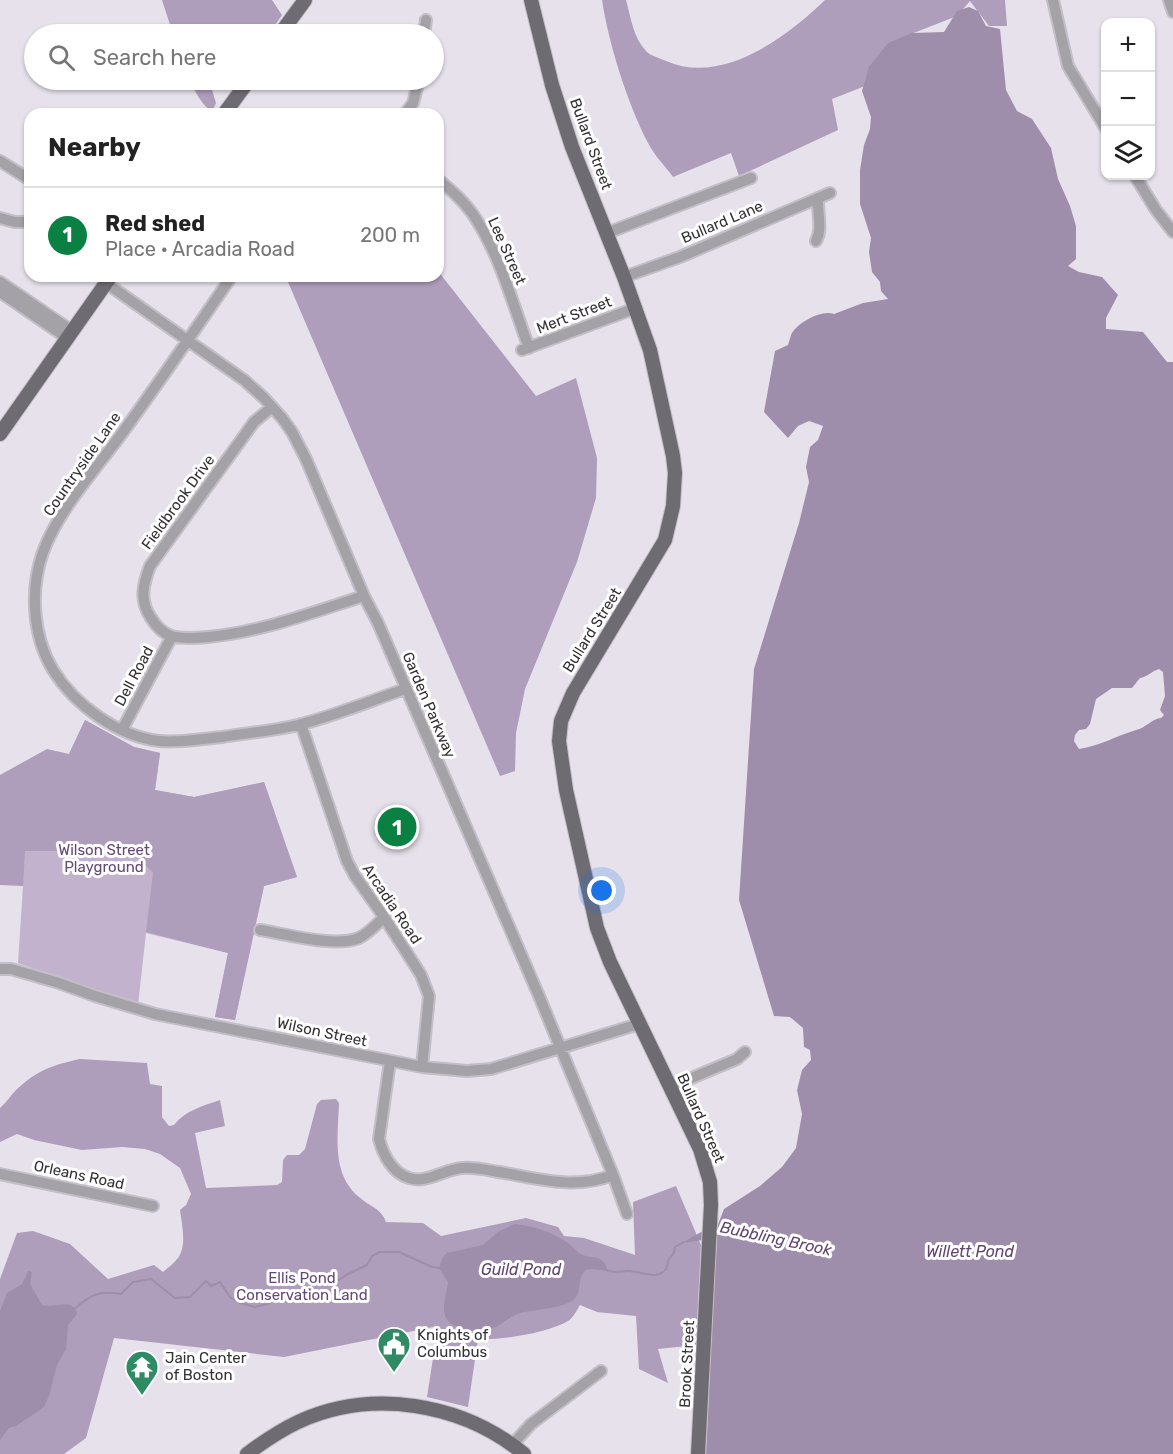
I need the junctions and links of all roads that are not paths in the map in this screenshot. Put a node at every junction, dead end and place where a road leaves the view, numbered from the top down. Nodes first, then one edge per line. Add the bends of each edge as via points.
1 (305, 0) edge
2 (531, 0) edge
3 (1053, 0) edge
4 (1170, 0) edge
5 (1173, 12) edge
6 (426, 20) dead end
7 (287, 24) edge
8 (425, 24) edge
9 (242, 90) edge
10 (416, 90) edge
11 (228, 108) edge
12 (409, 108) edge
13 (1104, 126) edge
14 (0, 160) edge
15 (24, 176) edge
16 (751, 178) dead end
17 (1137, 180) edge
18 (444, 184) edge
19 (830, 193) dead end
20 (818, 198) junction
21 (0, 218) edge
22 (24, 222) edge
23 (1173, 232) edge
24 (607, 233) junction
25 (816, 241) dead end
26 (624, 277) junction
27 (0, 282) edge
28 (106, 282) edge
29 (112, 282) edge
30 (228, 282) edge
31 (0, 292) edge
32 (636, 308) junction
33 (69, 335) junction
34 (187, 340) junction
35 (525, 349) joint
36 (272, 407) junction
37 (0, 434) edge
38 (364, 596) junction
39 (172, 636) junction
40 (405, 689) junction
41 (301, 724) junction
42 (122, 730) junction
43 (384, 917) junction
44 (260, 930) dead end
45 (0, 969) edge
46 (639, 1024) junction
47 (560, 1047) junction
48 (745, 1052) dead end
49 (390, 1061) junction
50 (422, 1067) junction
51 (670, 1086) junction
52 (0, 1174) edge
53 (613, 1175) junction
54 (153, 1206) dead end
55 (627, 1214) dead end
56 (708, 1277) joint
57 (601, 1371) dead end
58 (512, 1445) junction
59 (247, 1454) edge
60 (524, 1454) edge
61 (698, 1454) edge

1 - 7 main road
2 - 24 main road, Bullard Street via 565,126
3 - 13 street via 1068,66
4 - 5 street
6 - 8 street
9 - 11 main road
10 - 12 street
14 - 15 street
16 - 24 street
17 - 23 street
18 - 35 street, Lee Street via 458,196 486,236
19 - 20 street, Bullard Lane
20 - 25 street
20 - 26 street, Bullard Lane
21 - 22 street
24 - 26 main road, Bullard Street
26 - 32 main road, Bullard Street
27 - 33 street
28 - 33 main road
29 - 34 street, Garden Parkway
30 - 34 street, Countryside Lane
31 - 33 street
32 - 35 street, Mert Street
32 - 46 main road, Bullard Street via 666,418 675,473 674,506 665,540 573,693 561,721 559,741 597,928
33 - 37 main road
34 - 36 street, Garden Parkway via 255,389
34 - 42 street, Countryside Lane via 59,519 35,580 35,616 49,663 74,696
36 - 38 street, Garden Parkway via 299,446
36 - 39 street, Fieldbrook Drive via 254,422 150,566 142,590 143,602 154,624
38 - 39 street via 243,633 196,638
38 - 40 street, Garden Parkway
39 - 42 street, Dell Road
40 - 41 street, Countryside Lane
40 - 47 street, Garden Parkway
41 - 42 street, Countryside Lane via 219,737 159,741
41 - 43 street, Arcadia Road via 347,861
43 - 44 street via 360,937 349,940
43 - 50 street, Arcadia Road via 421,975 429,996
45 - 49 street, Wilson Street via 56,982 155,1014
46 - 47 street, Wilson Street
46 - 51 main road, Bullard Street
47 - 50 street, Wilson Street via 491,1069
47 - 53 street, Garden Parkway
48 - 51 street via 737,1059
49 - 50 street, Wilson Street
49 - 53 street via 379,1139 390,1164 409,1178 421,1180 464,1168 582,1184
51 - 56 main road, Bullard Street via 708,1170
52 - 54 street, Orleans Road
53 - 55 street, Garden Parkway
56 - 61 main road, Brook Street
57 - 58 street via 531,1424
58 - 59 main road via 447,1412 377,1404 310,1417
58 - 60 main road

